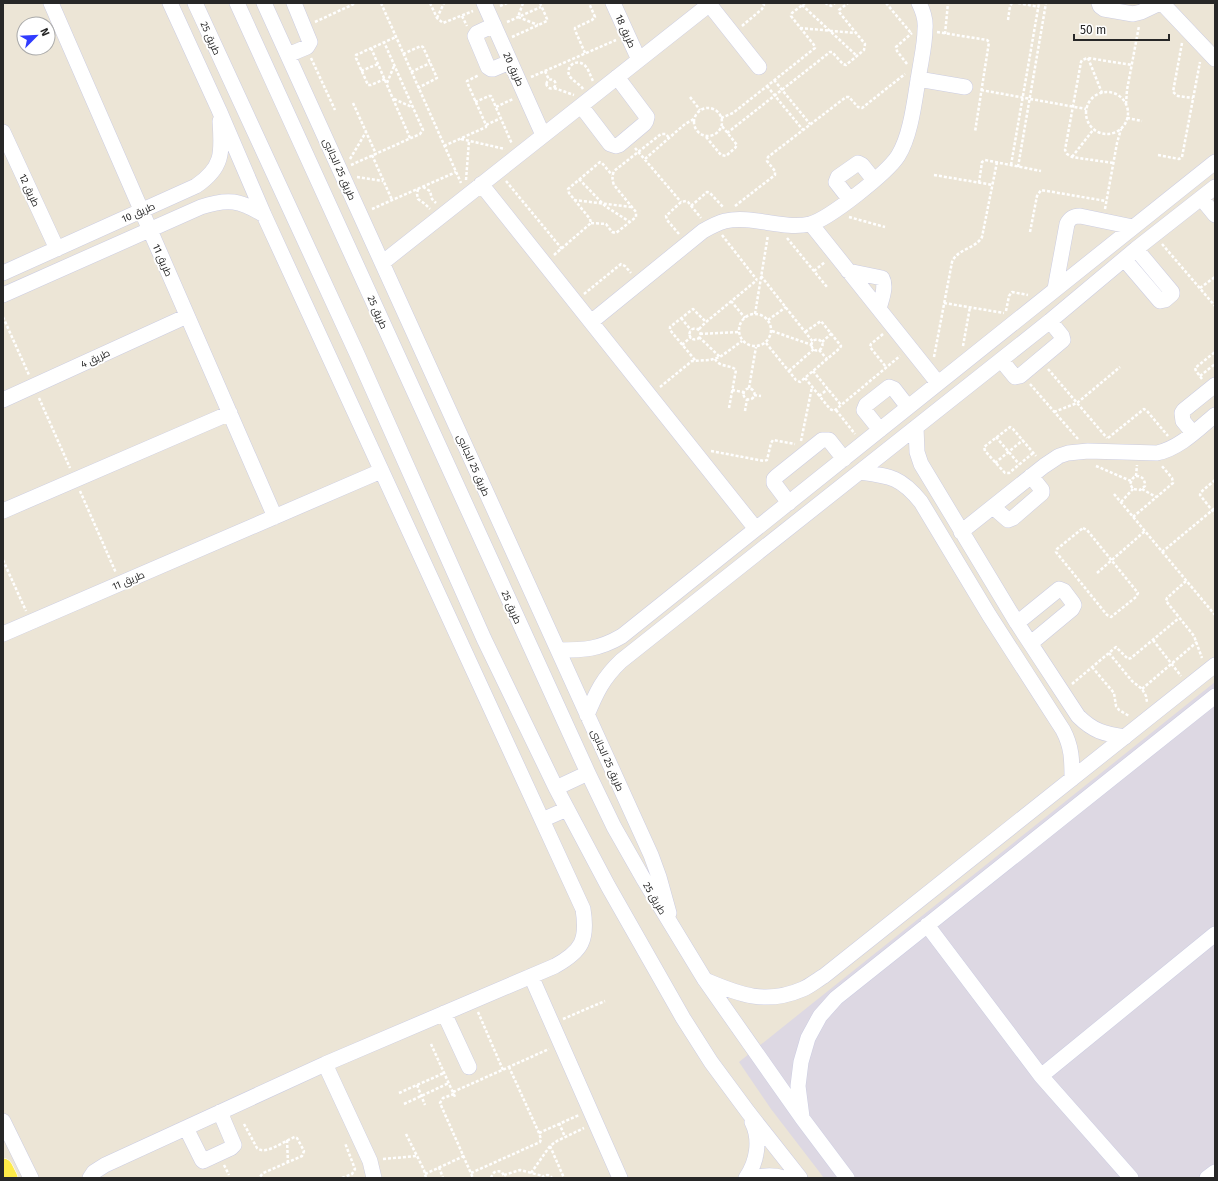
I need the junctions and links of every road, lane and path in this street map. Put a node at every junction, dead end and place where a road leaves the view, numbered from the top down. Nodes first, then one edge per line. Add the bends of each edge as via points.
1 (51, 3) edge
2 (170, 3) edge
3 (195, 3) edge
4 (237, 3) edge
5 (294, 3) edge
6 (356, 3) edge
7 (381, 3) edge
8 (430, 3) edge
9 (444, 3) edge
10 (523, 3) edge
11 (540, 3) edge
12 (589, 3) edge
13 (613, 3) edge
14 (763, 3) edge
15 (825, 3) edge
16 (835, 3) edge
17 (848, 3) edge
18 (886, 3) edge
19 (919, 3) edge
20 (948, 3) edge
21 (1011, 3) edge
22 (1018, 3) edge
23 (1039, 3) edge
24 (1046, 3) edge
25 (1099, 3) edge
26 (1161, 3) edge
27 (267, 4) edge
28 (349, 4) edge
29 (485, 4) edge
30 (710, 4) edge
31 (803, 4) edge
32 (541, 7) junction
33 (1039, 7) junction
34 (1141, 12) junction
35 (518, 17) junction
36 (437, 18) junction
37 (1008, 20) dead end
38 (538, 25) junction
39 (495, 26) junction
40 (304, 27) junction
41 (1185, 27) junction
42 (800, 28) junction
43 (921, 29) junction
44 (830, 31) junction
45 (733, 33) junction
46 (856, 33) junction
47 (627, 34) junction
48 (945, 34) junction
49 (396, 37) junction
50 (501, 41) junction
51 (384, 42) junction
52 (1203, 46) junction
53 (306, 47) junction
54 (371, 48) junction
55 (585, 53) junction
56 (403, 54) junction
57 (288, 55) junction
58 (857, 56) junction
59 (1088, 58) junction
60 (573, 59) junction
61 (1215, 59) edge
62 (639, 60) junction
63 (510, 62) junction
64 (430, 63) junction
65 (574, 63) junction
66 (378, 64) junction
67 (1132, 64) junction
68 (394, 65) junction
69 (760, 67) dead end
70 (489, 68) junction
71 (362, 71) junction
72 (545, 71) junction
73 (411, 72) junction
74 (616, 77) junction
75 (385, 79) junction
76 (918, 79) junction
77 (549, 80) junction
78 (774, 80) junction
79 (387, 84) junction
80 (767, 86) junction
81 (965, 87) joint
82 (418, 88) junction
83 (522, 88) junction
84 (554, 88) junction
85 (782, 90) junction
86 (982, 90) junction
87 (1102, 93) junction
88 (774, 96) junction
89 (690, 97) dead end
90 (1023, 98) junction
91 (1030, 98) junction
92 (1193, 98) junction
93 (394, 99) junction
94 (589, 99) junction
95 (475, 102) junction
96 (353, 103) dead end
97 (1073, 106) junction
98 (413, 107) junction
99 (496, 107) junction
100 (1127, 107) junction
101 (1086, 109) junction
102 (219, 110) junction
103 (335, 110) dead end
104 (700, 110) junction
105 (501, 118) junction
106 (721, 118) junction
107 (1127, 118) junction
108 (694, 119) junction
109 (1142, 121) dead end
110 (810, 124) junction
111 (486, 125) junction
112 (722, 126) junction
113 (1121, 129) junction
114 (803, 130) junction
115 (1093, 130) junction
116 (3, 132) edge
117 (366, 132) junction
118 (975, 132) dead end
119 (727, 133) junction
120 (543, 135) junction
121 (706, 136) junction
122 (410, 138) junction
123 (627, 138) junction
124 (669, 138) junction
125 (460, 139) junction
126 (469, 141) junction
127 (444, 146) junction
128 (638, 152) junction
129 (516, 153) junction
130 (376, 154) junction
131 (372, 155) junction
132 (1158, 155) dead end
133 (1072, 157) junction
134 (645, 159) junction
135 (997, 162) junction
136 (1215, 162) edge
137 (1113, 163) junction
138 (1011, 165) junction
139 (1018, 166) junction
140 (342, 171) junction
141 (498, 171) junction
142 (1041, 171) dead end
143 (456, 172) junction
144 (612, 175) junction
145 (934, 175) dead end
146 (579, 179) junction
147 (874, 180) junction
148 (384, 181) junction
149 (978, 183) junction
150 (481, 184) junction
151 (993, 185) junction
152 (422, 186) junction
153 (1215, 187) edge
154 (419, 188) junction
155 (466, 194) junction
156 (1201, 198) junction
157 (392, 200) junction
158 (574, 200) junction
159 (850, 200) junction
160 (1106, 201) junction
161 (681, 202) junction
162 (602, 203) junction
163 (691, 206) junction
164 (632, 207) junction
165 (141, 210) junction
166 (833, 212) junction
167 (360, 214) junction
168 (264, 215) junction
169 (1215, 215) edge
170 (441, 216) junction
171 (730, 216) junction
172 (1102, 221) junction
173 (630, 222) junction
174 (591, 223) junction
175 (773, 223) junction
176 (811, 224) junction
177 (711, 226) junction
178 (885, 227) dead end
179 (1133, 227) junction
180 (150, 230) junction
181 (1030, 232) dead end
182 (1154, 234) junction
183 (687, 244) junction
184 (57, 249) junction
185 (562, 249) junction
186 (1136, 249) junction
187 (1124, 259) junction
188 (382, 263) junction
189 (544, 263) junction
190 (848, 271) junction
191 (3, 274) edge
192 (761, 276) junction
193 (1215, 277) edge
194 (757, 280) junction
195 (639, 283) junction
196 (760, 284) junction
197 (827, 287) dead end
198 (1200, 288) junction
199 (1050, 294) junction
200 (3, 295) edge
201 (731, 301) junction
202 (575, 302) junction
203 (944, 303) junction
204 (1215, 306) edge
205 (786, 307) junction
206 (970, 307) junction
207 (879, 309) junction
208 (1006, 313) junction
209 (754, 314) junction
210 (187, 316) junction
211 (1022, 316) junction
212 (3, 317) edge
213 (681, 318) junction
214 (745, 318) junction
215 (768, 320) junction
216 (1050, 321) junction
217 (591, 322) junction
218 (706, 322) junction
219 (892, 326) junction
220 (699, 329) junction
221 (691, 330) junction
222 (739, 332) junction
223 (772, 332) junction
224 (805, 332) junction
225 (832, 333) junction
226 (700, 334) junction
227 (691, 337) junction
228 (699, 338) junction
229 (742, 341) junction
230 (822, 342) junction
231 (766, 343) junction
232 (812, 343) junction
233 (682, 345) junction
234 (756, 347) junction
235 (910, 348) junction
236 (814, 349) junction
237 (819, 350) junction
238 (1215, 352) edge
239 (356, 354) junction
240 (720, 357) junction
241 (715, 359) junction
242 (827, 359) junction
243 (695, 360) junction
244 (1001, 360) junction
245 (1040, 360) junction
246 (1215, 364) edge
247 (333, 366) junction
248 (959, 367) junction
249 (1120, 367) dead end
250 (886, 368) junction
251 (813, 371) junction
252 (789, 372) junction
253 (1022, 374) junction
254 (433, 375) junction
255 (1200, 376) junction
256 (805, 378) junction
257 (934, 379) junction
258 (411, 385) junction
259 (34, 386) junction
260 (812, 386) junction
261 (1213, 387) edge
262 (749, 388) junction
263 (828, 389) junction
264 (732, 390) junction
265 (743, 392) junction
266 (649, 395) junction
267 (754, 395) junction
268 (762, 396) dead end
269 (819, 396) junction
270 (747, 399) junction
271 (3, 400) edge
272 (1077, 403) junction
273 (841, 405) junction
274 (908, 407) junction
275 (728, 408) dead end
276 (836, 410) junction
277 (745, 411) dead end
278 (1054, 412) junction
279 (230, 413) junction
280 (1215, 415) edge
281 (916, 427) junction
282 (880, 430) junction
283 (1193, 433) junction
284 (996, 437) junction
285 (1107, 438) junction
286 (1023, 440) junction
287 (863, 443) junction
288 (1176, 446) junction
289 (691, 447) junction
290 (1088, 451) junction
291 (1009, 452) junction
292 (1119, 452) junction
293 (1150, 452) junction
294 (1033, 453) junction
295 (844, 459) junction
296 (995, 463) junction
297 (1019, 464) junction
298 (1044, 466) junction
299 (1096, 466) dead end
300 (381, 471) junction
301 (860, 472) junction
302 (1031, 476) junction
303 (75, 480) junction
304 (1131, 481) junction
305 (1214, 481) edge
306 (1133, 489) junction
307 (1142, 489) junction
308 (1114, 494) dead end
309 (1156, 498) junction
310 (1121, 502) junction
311 (789, 503) junction
312 (993, 507) junction
313 (1214, 509) edge
314 (3, 511) edge
315 (1215, 514) edge
316 (275, 517) junction
317 (1133, 517) junction
318 (756, 529) junction
319 (1145, 531) junction
320 (961, 532) junction
321 (1162, 552) junction
322 (3, 560) edge
323 (1112, 560) junction
324 (1097, 573) dead end
325 (1186, 581) junction
326 (120, 583) junction
327 (1215, 615) edge
328 (1179, 618) junction
329 (31, 622) junction
330 (1017, 623) junction
331 (3, 634) edge
332 (1153, 640) junction
333 (1197, 642) junction
334 (1031, 643) junction
335 (558, 650) junction
336 (1108, 653) junction
337 (1172, 663) junction
338 (1092, 667) junction
339 (1210, 668) edge
340 (1191, 684) junction
341 (1142, 689) junction
342 (1063, 693) junction
343 (1211, 699) edge
344 (587, 715) junction
345 (1146, 720) junction
346 (1125, 737) junction
347 (588, 774) junction
348 (1072, 779) junction
349 (556, 788) junction
350 (567, 809) junction
351 (542, 820) junction
352 (927, 925) junction
353 (673, 930) junction
354 (1215, 934) edge
355 (530, 976) junction
356 (705, 980) junction
357 (473, 1001) junction
358 (605, 1001) dead end
359 (444, 1013) junction
360 (552, 1024) junction
361 (431, 1044) dead end
362 (561, 1044) junction
363 (325, 1064) junction
364 (509, 1067) junction
365 (469, 1068) dead end
366 (503, 1070) junction
367 (444, 1073) junction
368 (1041, 1076) junction
369 (449, 1083) junction
370 (417, 1085) junction
371 (399, 1092) dead end
372 (454, 1094) junction
373 (422, 1096) junction
374 (404, 1104) dead end
375 (425, 1104) dead end
376 (220, 1112) junction
377 (748, 1112) junction
378 (593, 1116) junction
379 (802, 1118) junction
380 (3, 1121) edge
381 (559, 1123) junction
382 (244, 1124) dead end
383 (186, 1128) junction
384 (539, 1132) junction
385 (406, 1134) dead end
386 (565, 1137) junction
387 (343, 1138) dead end
388 (287, 1140) junction
389 (550, 1146) junction
390 (417, 1156) junction
391 (464, 1156) junction
392 (833, 1160) junction
393 (370, 1161) junction
394 (288, 1163) junction
395 (439, 1167) junction
396 (3, 1168) edge
397 (1215, 1172) edge
398 (471, 1173) junction
399 (531, 1173) junction
400 (425, 1174) junction
401 (505, 1176) edge
402 (543, 1177) edge
403 (8, 1178) edge
404 (31, 1178) edge
405 (90, 1178) edge
406 (259, 1178) edge
407 (342, 1178) edge
408 (374, 1178) edge
409 (426, 1178) edge
410 (442, 1178) edge
411 (474, 1178) edge
412 (491, 1178) edge
413 (552, 1178) edge
414 (564, 1178) edge
415 (620, 1178) edge
416 (746, 1178) edge
417 (755, 1178) edge
418 (784, 1178) edge
419 (800, 1178) edge
420 (847, 1178) edge
421 (858, 1178) edge
422 (1131, 1178) edge
423 (1206, 1178) edge

1 - 165 street, طريق 11
2 - 102 street
3 - 239 street, طريق 25
4 - 258 street, طريق 25
5 - 40 street
6 - 28 path
7 - 49 path
8 - 36 path
9 - 36 path
10 - 35 path
11 - 32 path
12 - 55 path via 595,17 575,28
13 - 47 street, طريق 18
14 - 45 path via 762,9
15 - 16 path via 831,6
17 - 46 path via 839,12
18 - 43 path
19 - 43 street via 923,12
20 - 48 path
21 - 37 path
22 - 33 path
23 - 33 path
24 - 91 path
25 - 34 street via 1104,9 1133,14
26 - 34 street
26 - 41 street
27 - 57 street, طريق 25 الجانبى
28 - 40 path
29 - 36 path via 447,22 443,23
29 - 39 street, طريق 20
30 - 45 street
30 - 62 street
31 - 42 path via 791,14
31 - 44 path
32 - 35 path
32 - 38 path via 547,20
33 - 90 path
34 - 67 path
35 - 38 path
35 - 39 path
38 - 50 path
39 - 50 street, طريق 20
39 - 70 street via 475,36
40 - 53 street via 310,42
41 - 52 street
41 - 92 path via 1173,92 1178,96
42 - 44 path
42 - 78 path via 815,48
43 - 48 path
43 - 76 street
43 - 110 path via 897,45 896,49 911,70 864,108 858,107 847,96
44 - 46 path
44 - 58 path
45 - 69 street
46 - 58 path via 866,46
47 - 55 path
47 - 62 street, طريق 18
48 - 86 path via 989,42
49 - 51 path
49 - 56 path
50 - 63 street, طريق 20
51 - 54 path
51 - 68 path
52 - 61 street
52 - 92 path
53 - 57 street
53 - 103 path
54 - 66 path
54 - 71 path via 356,55
55 - 60 path
56 - 64 path via 422,46
56 - 73 path
57 - 140 street, طريق 25 الجانبى
58 - 85 path via 844,65 831,52
59 - 67 path
59 - 87 path
59 - 97 path via 1081,62
60 - 65 path
60 - 72 path
62 - 74 street
63 - 70 street via 493,69
63 - 83 street, طريق 20
64 - 73 path
64 - 82 path via 437,78
65 - 94 path via 569,75 579,83
65 - 94 path via 584,64
66 - 71 path
66 - 75 path
67 - 100 path via 1126,96
68 - 79 path
68 - 98 path
70 - 95 path via 467,81
71 - 75 path via 369,86
72 - 77 path
72 - 83 path
73 - 82 path
74 - 94 street
74 - 123 street via 647,117 644,124
75 - 79 path
76 - 81 street
76 - 147 street via 905,141 887,169
77 - 84 path via 548,86
77 - 84 path via 555,81
78 - 80 path
78 - 85 path
79 - 93 path
80 - 88 path
80 - 106 path via 733,113
81 - 86 path
82 - 127 path
83 - 99 path
83 - 120 street, طريق 20
84 - 94 path
85 - 88 path
85 - 110 path
86 - 90 path
86 - 118 path
87 - 100 path via 1117,95
87 - 101 path via 1092,98
88 - 114 path
88 - 119 path
89 - 104 path
90 - 91 path
90 - 138 path
91 - 97 path
91 - 139 path
92 - 132 path via 1182,157 1179,159
93 - 98 path
93 - 122 path
94 - 120 street
94 - 123 street via 613,146 619,145
95 - 99 path via 490,96
95 - 111 path
96 - 117 path
97 - 101 path
97 - 133 path via 1065,150
98 - 122 path via 423,130
99 - 105 path
100 - 107 path
101 - 115 path via 1087,120
102 - 165 street, طريق 10 via 221,155 216,168 196,186
102 - 168 street
104 - 106 path via 709,108 717,111
104 - 108 path
105 - 111 path
105 - 129 path
106 - 112 path
107 - 109 path
107 - 113 path
108 - 121 path via 696,130
108 - 124 path
110 - 114 path
111 - 125 path via 485,128
112 - 119 path
112 - 121 path via 713,136
113 - 115 path via 1108,134 1100,134
113 - 137 path
114 - 171 path via 768,157 767,161 775,175
115 - 133 path
116 - 184 street, طريق 12
117 - 130 path
117 - 140 path
119 - 121 path via 737,145 724,156
120 - 129 street
122 - 130 path
123 - 128 path
124 - 128 path via 666,134 661,134
124 - 134 path
125 - 126 path
125 - 127 path
126 - 129 path
126 - 155 path
127 - 143 path
128 - 134 path
128 - 144 path
129 - 141 street
130 - 131 path
131 - 140 path
131 - 148 path
133 - 137 path
134 - 161 path
135 - 138 path
135 - 149 path via 984,161
135 - 151 path
136 - 179 street
137 - 160 path
138 - 139 path
139 - 142 path
140 - 148 path
140 - 167 street, طريق 25 الجانبى
141 - 150 street
141 - 185 path
143 - 152 path
143 - 155 path
144 - 146 path via 600,162
144 - 164 path via 614,185
145 - 149 path
146 - 158 path via 568,189
146 - 162 path
147 - 159 street
147 - 159 street via 858,163 838,177 836,182
148 - 157 path
149 - 151 path
150 - 155 street
150 - 189 street
151 - 203 path via 982,237 975,245 953,259
152 - 154 path
152 - 170 path via 430,191
153 - 156 street
154 - 157 path
154 - 170 path via 418,199
155 - 170 street
156 - 169 street
156 - 182 street
157 - 167 path
158 - 162 path
158 - 174 path
159 - 166 street
160 - 172 path
160 - 181 path via 1042,190 1038,192
161 - 163 path via 686,201
161 - 183 path via 667,214 666,218
162 - 164 path
162 - 173 path
163 - 171 path via 707,192
163 - 177 path
164 - 173 path via 637,216
165 - 180 street, طريق 11
165 - 184 street, طريق 10
166 - 176 street
166 - 178 path
167 - 188 street, طريق 25 الجانبى
168 - 180 street via 250,206 234,202 217,202
168 - 247 street
170 - 188 street
171 - 175 street
171 - 177 street
172 - 179 street
172 - 199 street via 1080,216 1070,219
173 - 174 path via 616,233 606,224
174 - 185 path
175 - 176 street via 797,226
175 - 192 path
175 - 197 path
176 - 190 street
177 - 183 street
177 - 194 path
179 - 199 street
180 - 200 street
180 - 210 street, طريق 11
182 - 186 street
182 - 198 path
183 - 195 street
184 - 191 street, طريق 10
185 - 189 path
186 - 187 street
186 - 187 street via 1172,292 1165,300 1160,301
187 - 216 street
188 - 254 street, طريق 25 الجانبى
189 - 202 street
190 - 207 street
190 - 207 street via 882,278 884,286
192 - 196 path
192 - 205 path
193 - 198 path
194 - 196 path
194 - 201 path
195 - 202 path via 621,264
195 - 217 street
196 - 209 path
198 - 204 path
199 - 208 path via 1012,292
199 - 211 street
201 - 214 path
201 - 218 path
202 - 217 street
203 - 206 path
203 - 257 path
205 - 215 path
205 - 224 path
206 - 208 path
206 - 248 path
207 - 219 street
208 - 211 path
209 - 214 path
209 - 215 path via 760,314
210 - 259 street, طريق 4
210 - 279 street, طريق 11
211 - 248 street
212 - 259 path
213 - 218 path via 694,309
213 - 221 path
213 - 233 path via 670,326 670,329
214 - 222 path
215 - 223 path
216 - 244 street
216 - 245 street via 1063,340
217 - 266 street
218 - 220 path
219 - 235 street
219 - 250 path via 870,345 870,349
220 - 221 path
220 - 226 path
221 - 227 path
222 - 226 path
222 - 229 path
223 - 231 path
223 - 232 path
224 - 225 path via 821,321
224 - 232 path
225 - 230 path
225 - 242 path via 841,346
226 - 228 path
227 - 228 path
227 - 233 path
228 - 240 path
229 - 234 path
229 - 240 path
230 - 232 path via 819,340
230 - 237 path
231 - 234 path
231 - 252 path
232 - 236 path
233 - 243 path
234 - 262 path
235 - 250 path
235 - 257 street
236 - 237 path
236 - 252 path
237 - 242 path
238 - 255 path via 1196,368
239 - 247 street
239 - 349 street, طريق 25 via 484,639
240 - 241 path
241 - 243 path
241 - 264 path via 720,365 735,369
242 - 251 path
243 - 266 path
244 - 253 street via 1015,377 1018,378
244 - 281 street
245 - 253 street
245 - 272 path
246 - 255 path
247 - 300 street
248 - 257 street
249 - 272 path
250 - 273 path
251 - 256 path
251 - 263 path
252 - 256 path via 798,382
253 - 278 path
254 - 258 street
254 - 335 street, طريق 25 الجانبى
255 - 261 path
256 - 260 path
257 - 274 street
258 - 347 street, طريق 25
259 - 271 street, طريق 4
259 - 303 path
260 - 269 path
260 - 289 path via 800,445 773,440 768,458 764,461
261 - 283 street via 1182,414 1183,421
262 - 265 path
262 - 267 path
263 - 269 path
263 - 273 path
264 - 265 path
264 - 275 path
265 - 270 path
266 - 289 street
267 - 268 path
267 - 270 path
269 - 276 path via 830,409
270 - 277 path
272 - 278 path
272 - 285 path
273 - 276 path
274 - 282 street
274 - 282 street via 892,387 887,388 866,405 864,410
276 - 287 path
278 - 290 path
279 - 303 street
279 - 316 street, طريق 11
280 - 283 street
281 - 301 street
281 - 320 street via 917,452 921,464
282 - 287 street
283 - 288 street
284 - 286 path via 1010,427
284 - 291 path
284 - 296 path via 984,447
285 - 288 path via 1144,409
285 - 292 path
286 - 291 path
286 - 294 path
287 - 295 street
288 - 293 street via 1164,451
289 - 318 street
290 - 292 street
290 - 298 street via 1068,453
291 - 296 path
291 - 297 path
292 - 293 street
293 - 309 path via 1173,480
294 - 297 path
294 - 298 path
295 - 311 street
295 - 311 street via 832,443 825,440 803,455 774,479 776,487
296 - 297 path via 1005,474
298 - 302 street
299 - 304 path
300 - 316 street, طريق 11
300 - 351 street
301 - 344 street via 621,662 597,690
301 - 348 street via 884,475 898,480 911,489 921,502 1069,741 1072,753
302 - 312 street
302 - 312 street via 1042,493 1013,518 1008,520
303 - 314 street
303 - 326 path
304 - 306 path
304 - 307 path via 1136,476 1143,478 1145,486
305 - 313 path via 1200,495
306 - 307 path
306 - 310 path
307 - 309 path
308 - 310 path
309 - 317 path
310 - 317 path
311 - 318 street
312 - 320 street
313 - 315 path
313 - 321 path
316 - 326 street, طريق 11
317 - 319 path
318 - 335 street via 609,644 595,648
319 - 321 path
319 - 323 path
320 - 330 street
321 - 325 path
322 - 329 path
323 - 323 path via 1138,593 1111,617 1056,550 1085,528
323 - 324 path
325 - 327 path
325 - 328 path via 1166,600
326 - 329 street, طريق 11
328 - 332 path
328 - 333 path
329 - 331 street, طريق 11
330 - 334 street
330 - 334 street via 1059,589 1064,591 1073,603 1072,609
332 - 336 path via 1130,659 1117,647
332 - 337 path
333 - 337 path
333 - 339 path
334 - 342 street
335 - 344 street, طريق 25 الجانبى
336 - 338 path
336 - 341 path
337 - 340 path
337 - 341 path
338 - 342 path
338 - 345 path via 1114,693 1119,710 1128,716
339 - 340 street
340 - 343 street
340 - 345 street
341 - 345 path via 1146,696
342 - 346 street via 1087,725 1098,731
343 - 352 street
344 - 353 street, طريق 25 الجانبى via 655,866
345 - 346 street
346 - 348 street
347 - 349 street
347 - 353 street, طريق 25
348 - 356 street via 824,976 804,989 781,996 757,998
349 - 350 street, طريق 25
350 - 351 street
350 - 377 street, طريق 25 via 683,1018
351 - 355 street via 583,909 586,926 582,944 571,958
352 - 368 street
352 - 379 street via 836,998 820,1016 808,1038 800,1062 798,1086
353 - 356 street, طريق 25
354 - 368 street
355 - 357 street
355 - 360 street
356 - 379 street, طريق 25
357 - 359 street
357 - 366 path
358 - 360 path
359 - 363 street
359 - 365 street
360 - 362 street
361 - 367 path
362 - 364 path
362 - 378 street
363 - 376 street
363 - 393 street
364 - 366 path
364 - 384 path
366 - 372 path
367 - 369 path
367 - 370 path
368 - 422 street
369 - 372 path
369 - 373 path
370 - 371 path
370 - 373 path
372 - 391 path via 440,1100 440,1103
373 - 374 path
373 - 375 path
376 - 383 street
376 - 383 street via 234,1145 231,1148 202,1160
377 - 416 street via 757,1141 756,1156
377 - 419 street, طريق 25
378 - 381 path
378 - 386 path
378 - 415 street
379 - 392 street, طريق 25
380 - 404 street
381 - 384 path
381 - 386 path
382 - 388 path via 259,1150 265,1151
383 - 405 street via 105,1165
384 - 398 path via 541,1139 537,1144
385 - 390 path
386 - 389 path
387 - 407 path via 355,1169 352,1174
388 - 394 path
388 - 394 path via 298,1138 304,1153
389 - 399 path
389 - 414 path
390 - 393 path
390 - 400 path
391 - 395 path
391 - 398 path
392 - 420 street, طريق 25
392 - 421 street
393 - 408 street
394 - 406 path via 263,1173
395 - 400 path
395 - 410 path
396 - 403 main road
397 - 423 street
398 - 411 path
399 - 401 path via 517,1170
399 - 402 path
400 - 409 path
401 - 412 path via 499,1171
402 - 413 path via 548,1175
417 - 418 street via 766,1175

